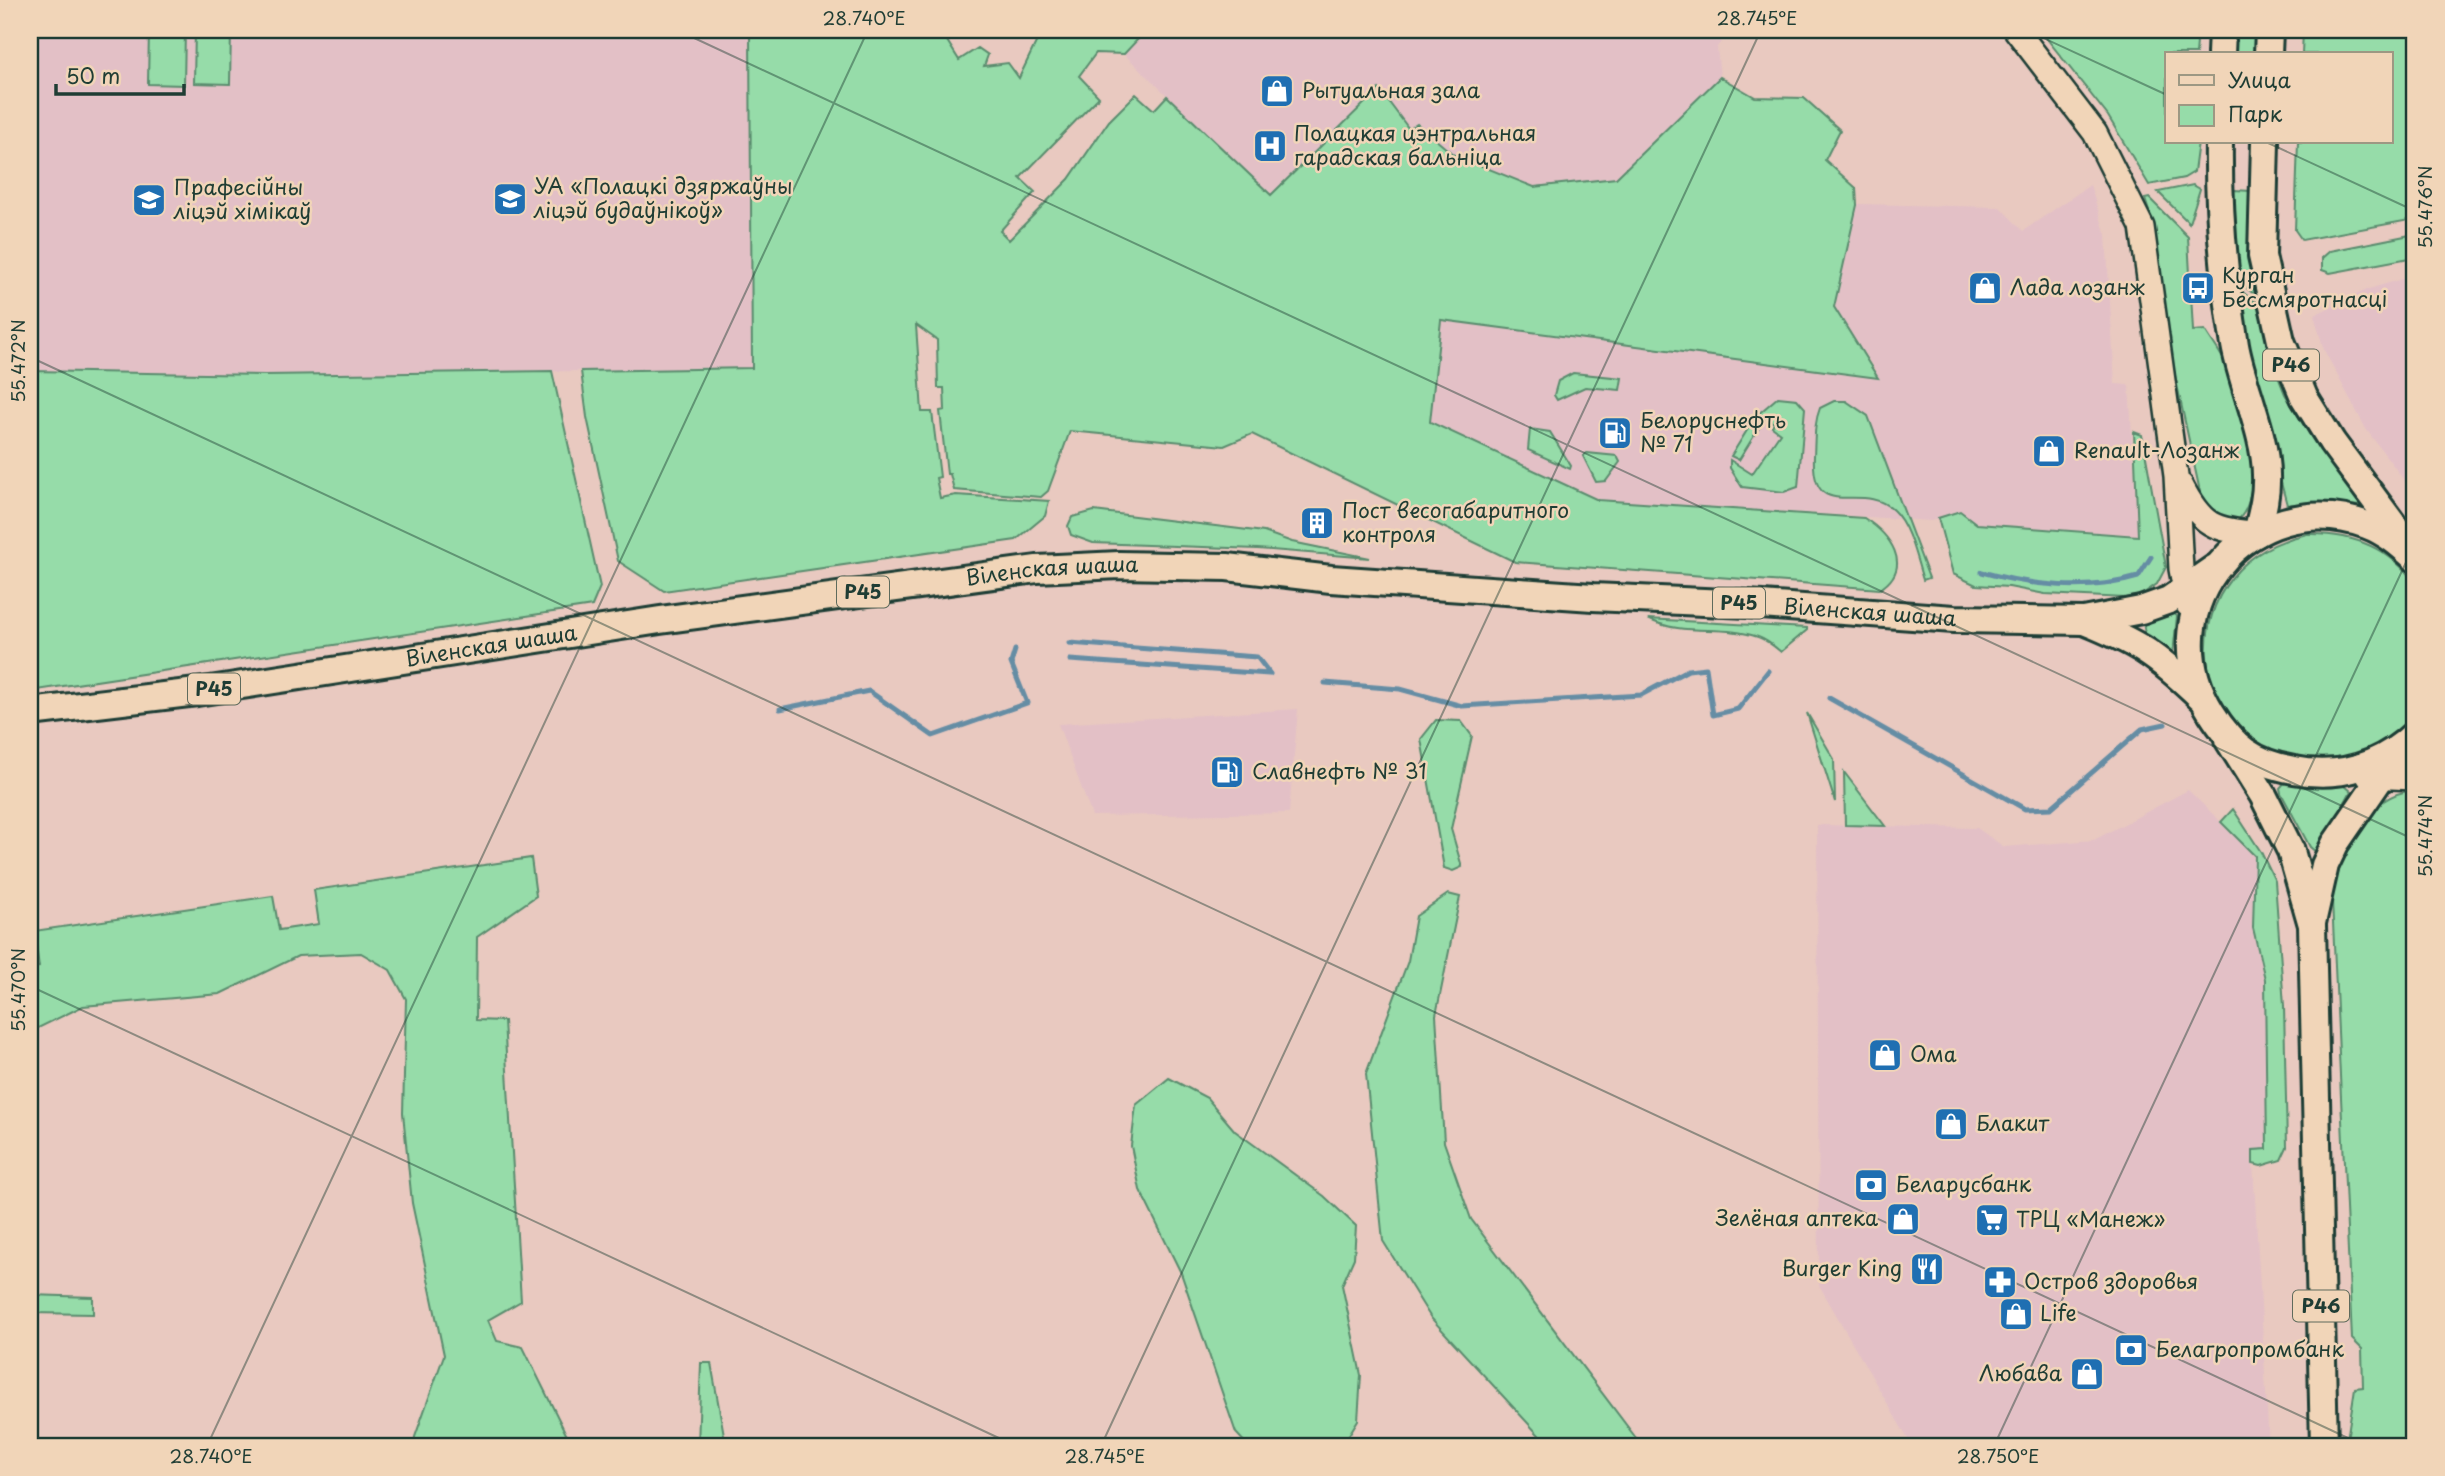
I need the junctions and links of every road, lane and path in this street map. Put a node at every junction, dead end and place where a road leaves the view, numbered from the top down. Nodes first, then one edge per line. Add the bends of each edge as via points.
1 (2016, 30) edge
2 (2221, 30) edge
3 (2269, 30) edge
4 (2221, 52) edge
5 (2268, 52) edge
6 (2219, 144) edge
7 (2265, 144) edge
8 (2176, 476) junction
9 (2257, 533) junction
10 (2415, 556) edge
11 (2215, 568) junction
12 (2186, 589) junction
13 (2084, 621) junction
14 (2192, 626) junction
15 (2204, 700) junction
16 (30, 712) edge
17 (2228, 739) junction
18 (2408, 741) edge
19 (2340, 773) junction
20 (2379, 778) junction
21 (2415, 778) edge
22 (2312, 925) junction
23 (2324, 1446) edge

1 - 8 main road via 2095,133 2142,228
2 - 4 main road
3 - 5 main road
6 - 9 main road, Р46 via 2227,289 2236,348 2267,472
7 - 10 main road, Р46 via 2262,257 2281,341 2304,397 2332,442
8 - 9 main road via 2198,515 2212,525
8 - 12 main road
9 - 10 main road, Р46 via 2285,521 2342,518 2369,525
9 - 11 main road, Р46 via 2233,548
11 - 12 main road, Р45
11 - 14 main road, Р46 via 2198,597
12 - 13 main road, Р45 via 2141,610
12 - 14 main road
13 - 15 main road, Р45 via 2152,653
13 - 16 main road, Віленская шаша / Р45 via 1954,619 1345,580 1227,567 1037,569 804,599 197,692
14 - 15 main road, Р46 via 2193,675
15 - 17 main road, Р46
17 - 19 main road, Р46 via 2266,765 2306,773
17 - 22 main road, Р46 via 2291,851
18 - 19 main road, Р46 via 2376,763
18 - 20 main road, Р46
19 - 20 main road
20 - 21 main road
20 - 22 main road, Р46 via 2325,865
22 - 23 main road, Р46

